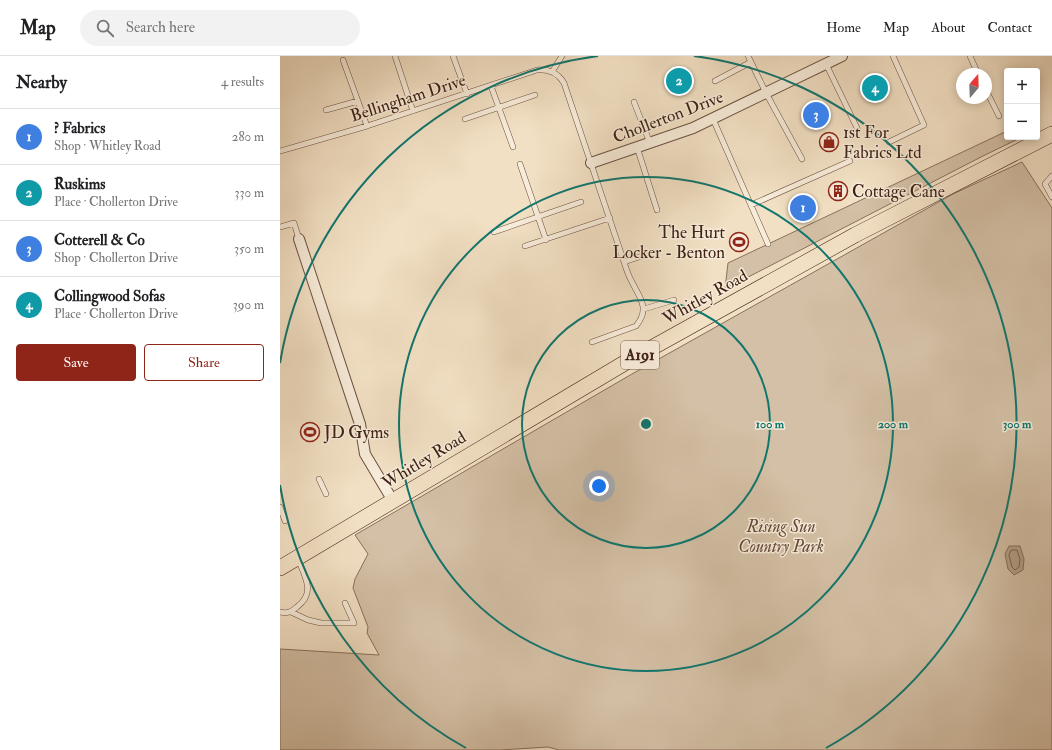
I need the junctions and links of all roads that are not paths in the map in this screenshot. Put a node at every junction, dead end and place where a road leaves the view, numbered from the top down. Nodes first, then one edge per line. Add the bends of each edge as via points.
1 (395, 56) edge
2 (453, 56) edge
3 (562, 56) edge
4 (748, 56) edge
5 (842, 56) edge
6 (893, 56) edge
7 (970, 56) edge
8 (343, 60) dead end
9 (751, 62) junction
10 (826, 64) junction
11 (975, 68) edge
12 (552, 72) junction
13 (715, 81) dead end
14 (491, 86) junction
15 (766, 93) junction
16 (467, 94) junction
17 (535, 95) dead end
18 (358, 101) junction
19 (634, 102) dead end
20 (992, 102) edge
21 (499, 107) junction
22 (326, 110) dead end
23 (414, 111) junction
24 (999, 116) dead end
25 (465, 119) dead end
26 (713, 119) junction
27 (367, 126) junction
28 (858, 130) dead end
29 (1052, 134) edge
30 (889, 142) dead end
31 (650, 143) junction
32 (513, 147) dead end
33 (637, 147) junction
34 (280, 151) edge
35 (802, 159) dead end
36 (850, 161) dead end
37 (591, 163) junction
38 (520, 164) dead end
39 (1052, 176) edge
40 (1052, 197) edge
41 (581, 202) dead end
42 (751, 205) junction
43 (657, 210) dead end
44 (538, 217) junction
45 (610, 218) junction
46 (280, 227) edge
47 (494, 232) dead end
48 (299, 239) joint
49 (546, 240) junction
50 (768, 244) dead end
51 (525, 246) dead end
52 (645, 256) dead end
53 (624, 262) junction
54 (674, 300) dead end
55 (644, 308) junction
56 (592, 342) dead end
57 (319, 479) dead end
58 (326, 494) dead end
59 (393, 501) junction
60 (280, 507) edge
61 (285, 521) dead end
62 (297, 558) junction
63 (280, 568) edge
64 (346, 602) dead end
65 (280, 612) edge
66 (291, 612) junction

1 - 23 lane
2 - 16 lane
3 - 12 lane
4 - 9 lane
5 - 10 street, Chollerton Drive
6 - 30 lane via 924,125
7 - 11 lane
8 - 18 lane
9 - 13 lane
9 - 15 lane
10 - 15 street, Chollerton Drive
10 - 28 lane
12 - 14 lane, Bellingham Drive via 537,70
12 - 37 lane via 564,83
14 - 16 lane, Bellingham Drive
14 - 21 lane
15 - 26 street, Chollerton Drive
15 - 35 lane
16 - 23 lane, Bellingham Drive
17 - 21 lane
18 - 22 lane
18 - 27 lane
19 - 31 lane
20 - 24 lane
21 - 25 lane
21 - 32 lane
23 - 27 lane, Bellingham Drive
26 - 31 street, Chollerton Drive
26 - 42 lane
27 - 34 lane, Bellingham Drive
29 - 59 main road, Whitley Road / A191 via 855,235 657,345
31 - 33 street, Chollerton Drive
33 - 37 street, Chollerton Drive
33 - 43 lane
36 - 42 lane
37 - 45 lane
38 - 44 lane
39 - 40 lane via 1045,184
41 - 44 lane
42 - 50 lane
44 - 47 lane
44 - 49 lane
45 - 49 lane
45 - 53 lane
46 - 48 lane via 294,223
48 - 59 street via 360,424 365,454
49 - 51 lane
52 - 53 lane
53 - 55 lane
54 - 55 lane
55 - 56 lane via 641,321 636,326
57 - 58 lane
59 - 62 main road, Whitley Road / A191
60 - 61 lane
62 - 63 main road, Whitley Road / A191
62 - 66 lane via 306,578 308,592 304,600
64 - 66 lane via 354,623 321,623
65 - 66 lane

